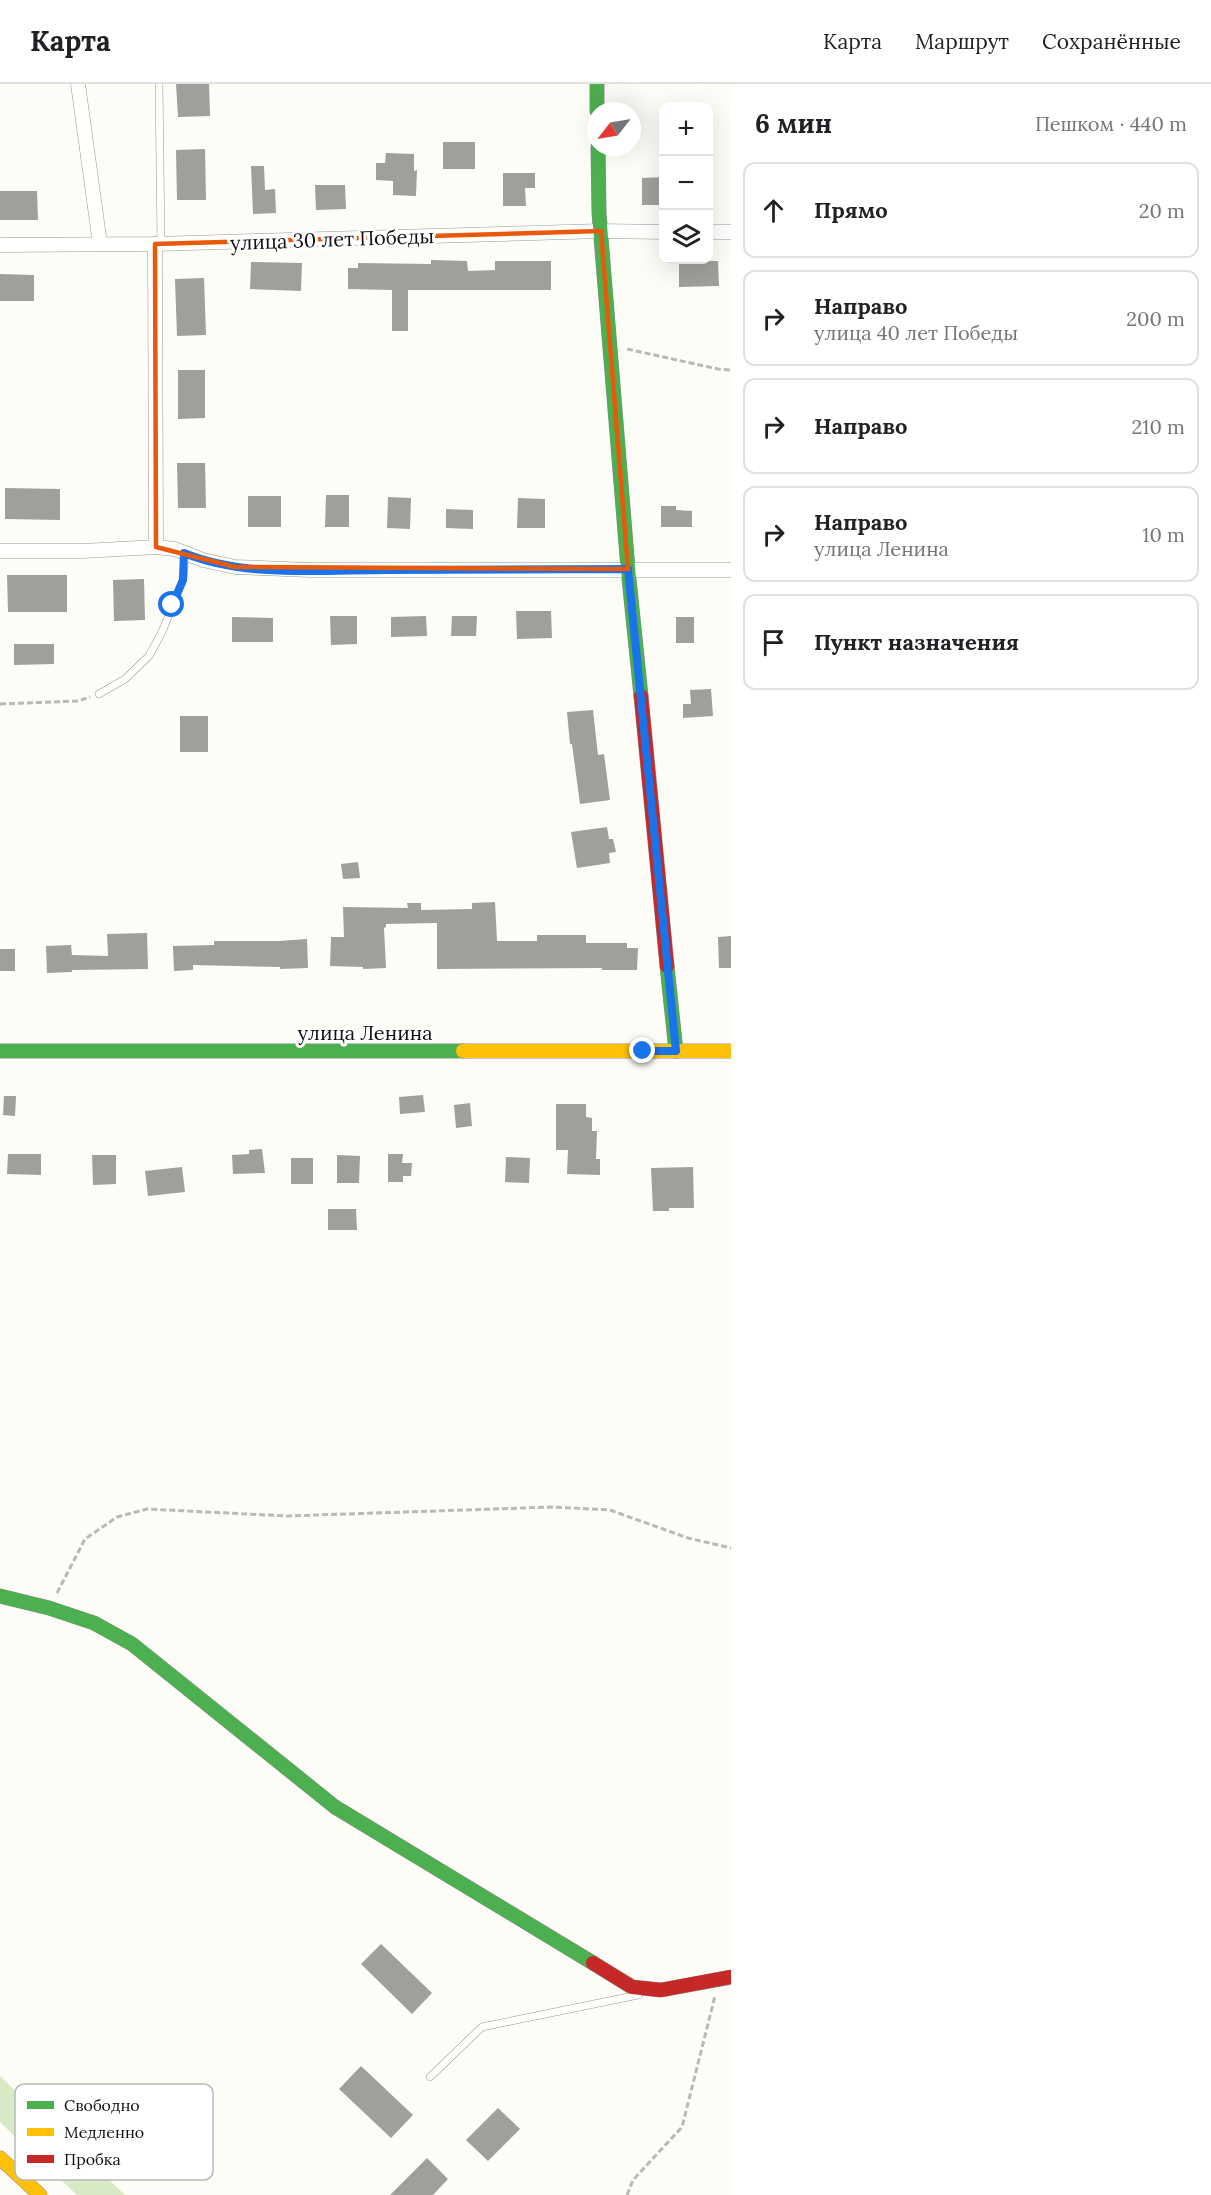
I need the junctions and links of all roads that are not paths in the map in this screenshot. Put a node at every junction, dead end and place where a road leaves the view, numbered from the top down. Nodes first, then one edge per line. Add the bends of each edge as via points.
1 (78, 84) edge
2 (159, 84) edge
3 (597, 84) edge
4 (597, 102) edge
5 (598, 156) edge
6 (601, 231) junction
7 (659, 232) edge
8 (713, 232) edge
9 (731, 232) edge
10 (158, 243) junction
11 (100, 244) junction
12 (0, 245) edge
13 (156, 547) junction
14 (0, 551) edge
15 (184, 553) junction
16 (628, 569) junction
17 (731, 570) edge
18 (99, 694) road end
19 (0, 1051) edge
20 (676, 1051) junction
21 (731, 1051) edge
22 (0, 1596) edge
23 (725, 1978) edge
24 (661, 1990) junction
25 (430, 2076) dead end
26 (0, 2158) edge
27 (15, 2172) edge
28 (24, 2180) edge
29 (40, 2195) edge

1 - 11 street
2 - 10 lane
3 - 4 street
5 - 6 street
6 - 7 street, улица 30 лет Победы
6 - 10 street, улица 30 лет Победы
6 - 16 street
8 - 9 street
10 - 11 street, улица 30 лет Победы
10 - 13 street
11 - 12 street, улица 30 лет Победы
13 - 14 street
13 - 15 street
15 - 16 street via 236,567 310,570
15 - 18 lane via 183,580 149,656 124,679
16 - 17 street
16 - 20 street
19 - 20 street, улица Ленина
20 - 21 street, улица Ленина
22 - 24 street via 94,1623 132,1644 335,1807 632,1987
23 - 24 street
24 - 25 lane via 482,2027
26 - 27 street
28 - 29 street

